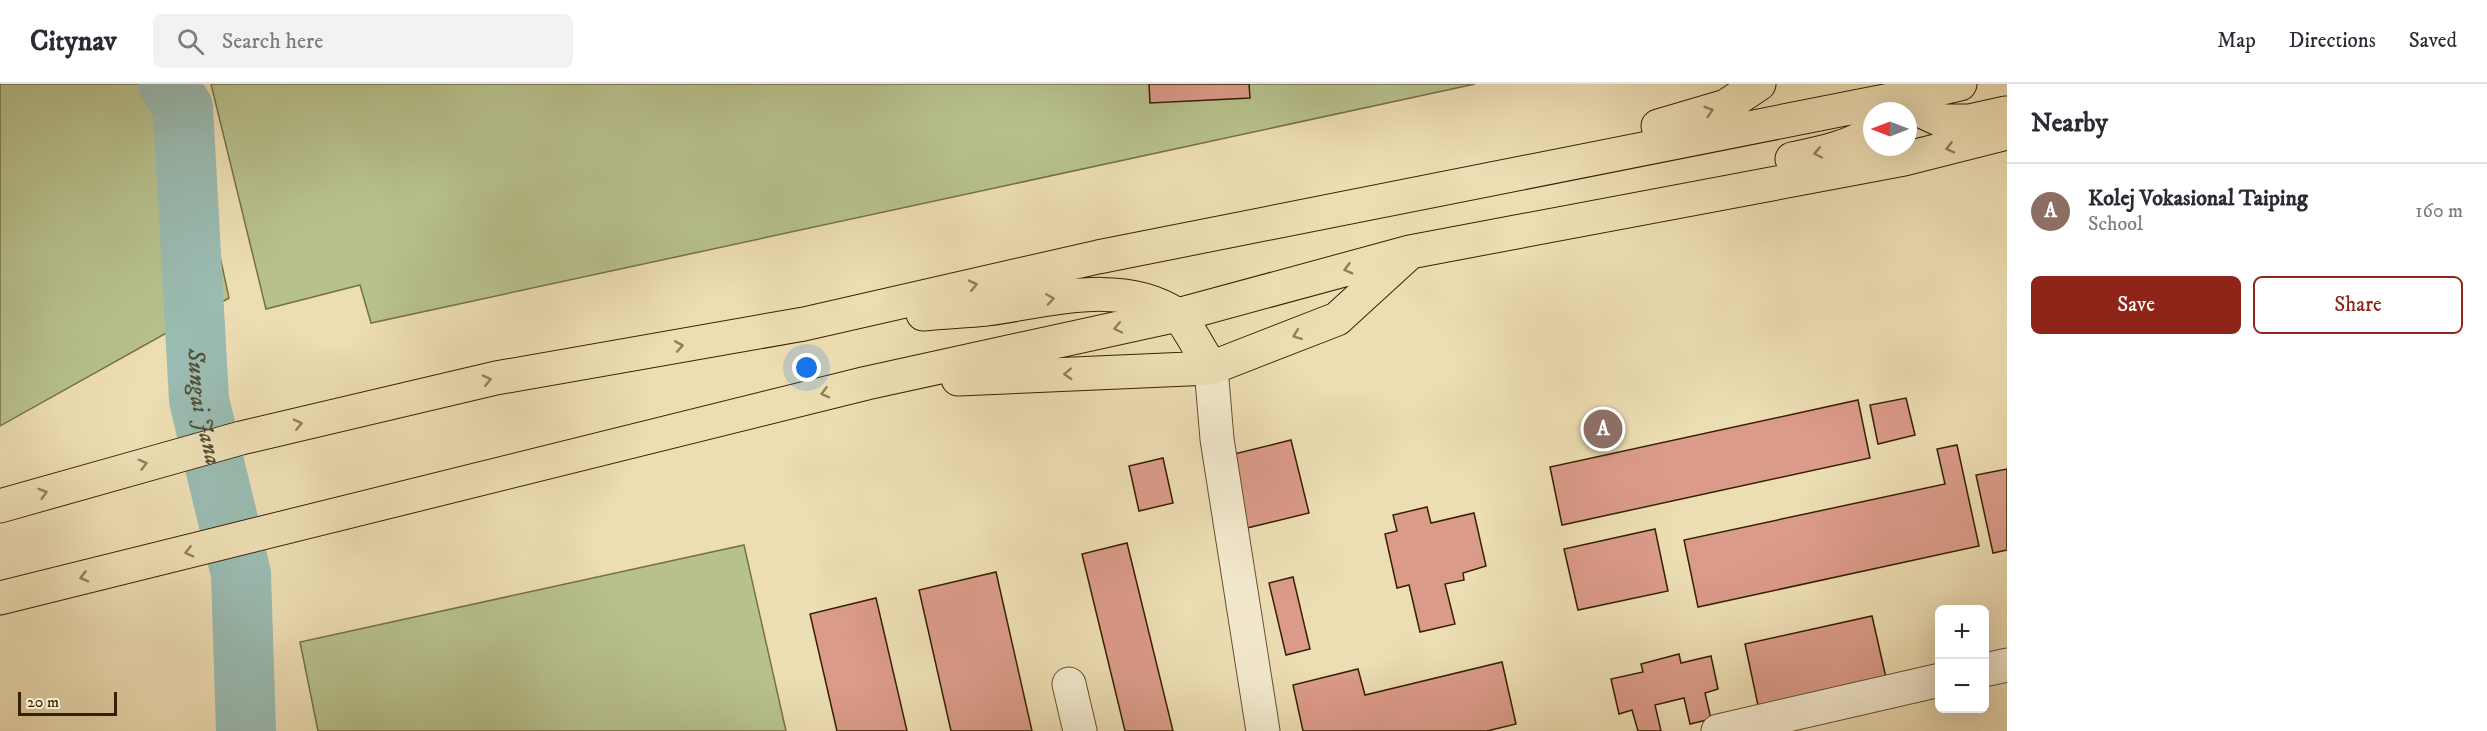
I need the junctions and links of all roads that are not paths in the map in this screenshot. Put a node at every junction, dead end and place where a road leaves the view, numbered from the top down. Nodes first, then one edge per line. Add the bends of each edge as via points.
1 (1759, 84) edge
2 (1960, 84) edge
3 (1894, 98) edge
4 (2007, 113) edge
5 (2007, 133) edge
6 (1863, 138) edge
7 (1493, 177) junction
8 (1410, 252) junction
9 (1178, 315) junction
10 (804, 324) junction
11 (1211, 368) junction
12 (867, 383) junction
13 (0, 506) edge
14 (0, 598) edge
15 (2007, 665) edge
16 (1989, 669) edge
17 (1935, 681) edge
18 (1069, 684) dead end
19 (1080, 731) edge
20 (1263, 731) edge
21 (1718, 731) edge

7 -> 1 main road via 1726,106
2 - 3 main road
3 - 4 main road via 1943,121 1969,121
3 - 7 main road
5 -> 8 main road via 1904,159
6 -> 8 main road via 1833,150 1456,226
10 -> 7 main road via 1098,257
8 -> 9 main road
8 -> 11 main road via 1337,319
10 -> 9 main road via 987,309 1071,296 1116,295 1147,300
9 - 11 main road
9 -> 12 main road
13 -> 10 main road via 241,438 496,378
11 -> 12 main road
11 - 20 lane via 1217,439
12 -> 14 main road
15 - 16 lane
17 - 21 lane
18 - 19 lane

